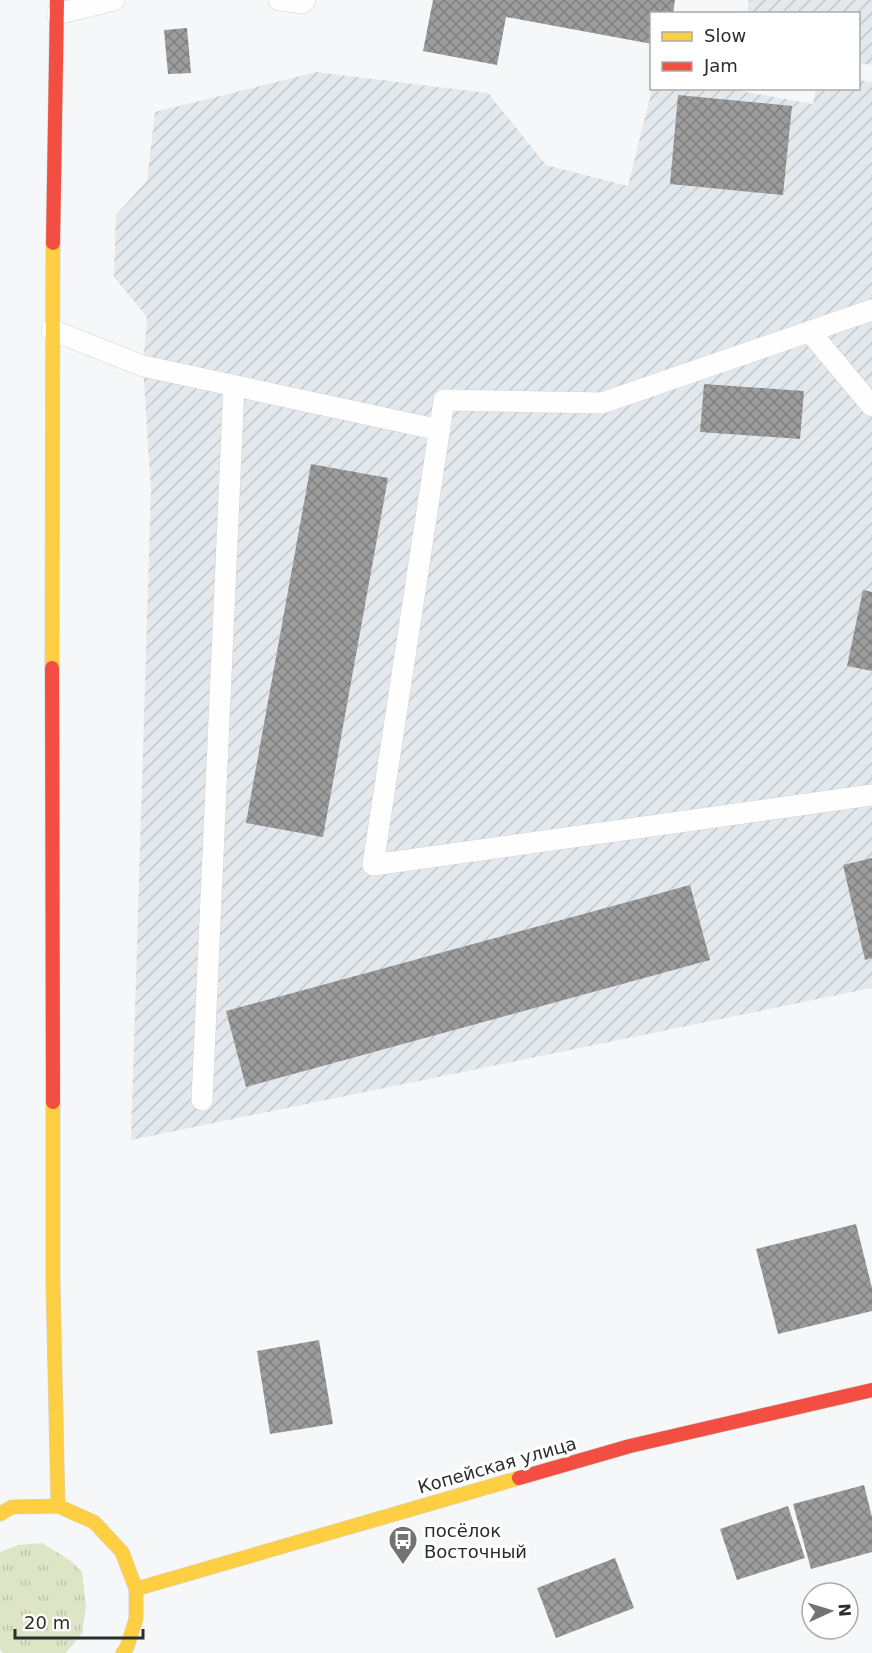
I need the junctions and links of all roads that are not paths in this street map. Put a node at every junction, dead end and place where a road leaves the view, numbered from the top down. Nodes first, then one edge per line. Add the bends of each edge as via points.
1 (114, 0) edge
2 (279, 0) edge
3 (305, 0) edge
4 (57, 7) edge
5 (872, 310) edge
6 (52, 330) junction
7 (810, 332) junction
8 (234, 386) junction
9 (872, 406) edge
10 (440, 430) junction
11 (872, 795) edge
12 (202, 1100) dead end
13 (872, 1390) edge
14 (58, 1506) junction
15 (0, 1514) edge
16 (136, 1589) junction
17 (123, 1653) edge

1 - 4 lane
2 - 3 lane
4 - 6 street
5 - 7 lane
6 - 8 lane via 143,366
6 - 14 street via 53,1283
7 - 9 lane
7 - 10 lane via 602,403 444,400
8 - 10 lane
8 - 12 lane
10 - 11 lane via 373,865
13 - 16 street, Копейская улица via 630,1446
14 - 15 street via 12,1507
14 - 16 street via 94,1522 122,1552
16 - 17 street via 136,1619

